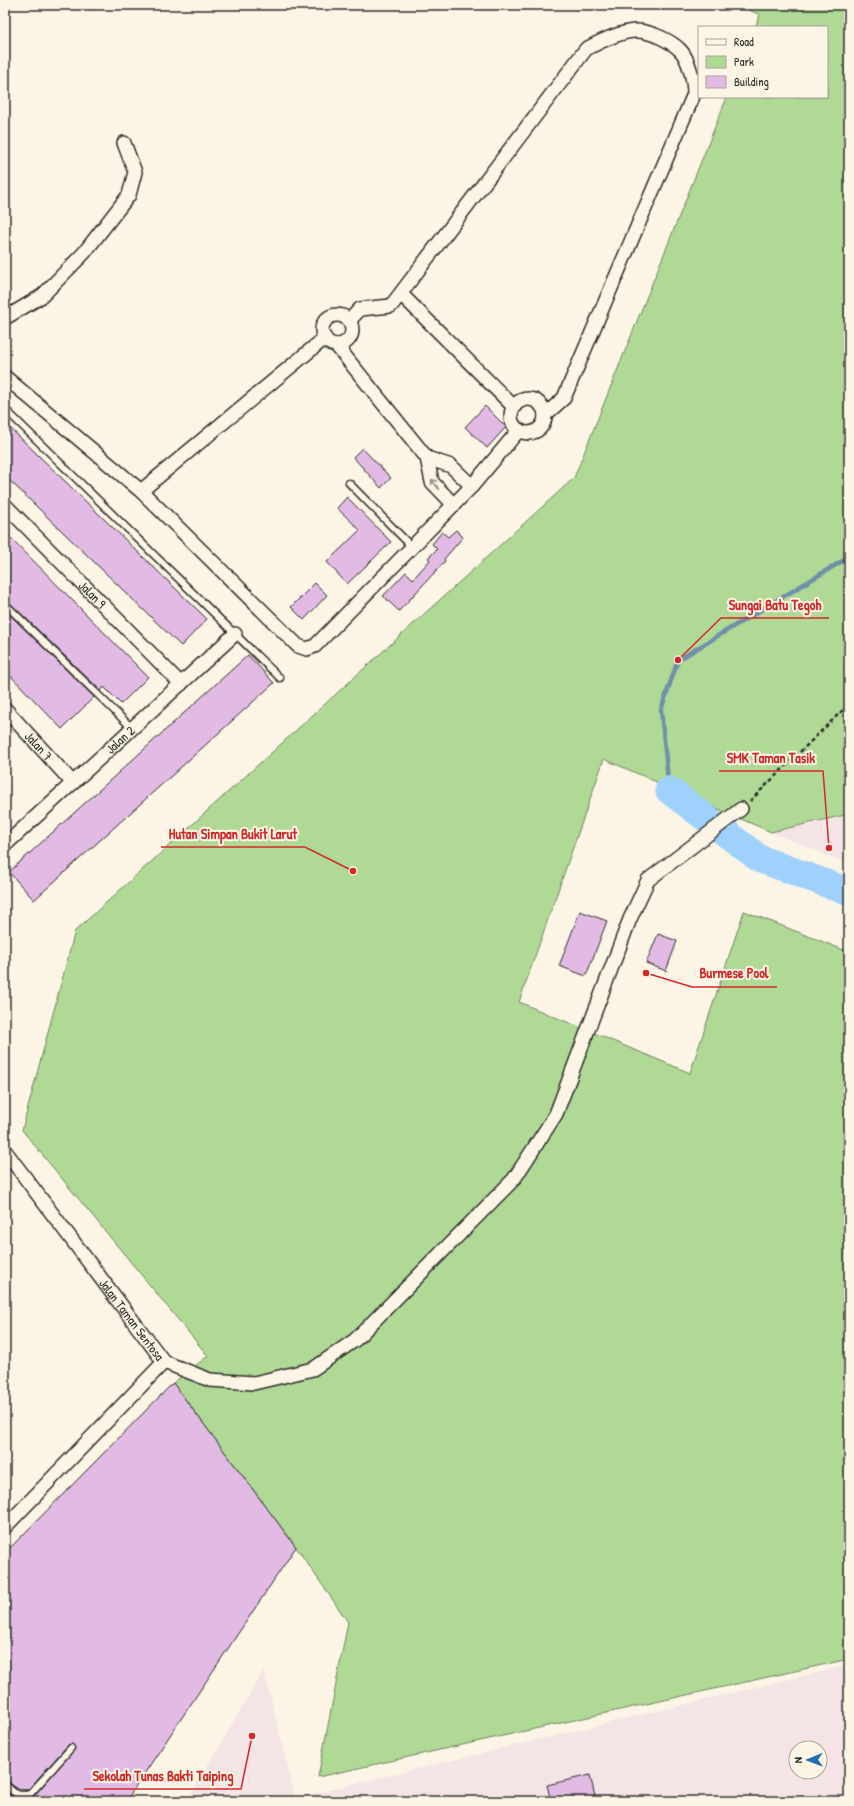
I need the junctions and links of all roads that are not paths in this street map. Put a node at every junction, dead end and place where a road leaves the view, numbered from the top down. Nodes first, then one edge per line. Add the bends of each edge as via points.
1 (124, 143) dead end
2 (401, 294) junction
3 (5, 318) edge
4 (349, 321) junction
5 (325, 338) junction
6 (336, 345) junction
7 (5, 377) edge
8 (514, 407) junction
9 (5, 409) edge
10 (544, 415) junction
11 (519, 430) junction
12 (427, 458) junction
13 (348, 483) dead end
14 (472, 486) junction
15 (141, 491) junction
16 (5, 505) edge
17 (454, 505) junction
18 (412, 547) junction
19 (5, 604) edge
20 (235, 634) junction
21 (280, 678) dead end
22 (181, 684) junction
23 (5, 709) edge
24 (132, 728) junction
25 (73, 783) junction
26 (741, 809) road end
27 (5, 845) edge
28 (5, 1151) edge
29 (164, 1362) junction
30 (5, 1527) edge
31 (71, 1748) dead end
32 (5, 1784) edge

1 - 3 street via 135,172 129,195 84,253 42,296
2 - 4 street via 391,306 360,309
2 - 8 street
2 - 10 street via 586,49 607,38 638,31 662,38 681,50 691,71 694,94 564,398
4 - 5 street via 340,316 330,317 323,324
4 - 6 street via 351,336 345,343
5 - 6 street
5 - 15 street
6 - 12 street
7 - 15 street
8 - 10 street via 522,401 532,400 540,405
8 - 11 street via 511,417
9 - 20 lane
10 - 11 street via 542,425 534,432
11 - 14 street
12 - 14 street via 451,466
17 -> 12 street via 432,482
13 - 18 lane
14 - 17 street
15 - 18 street via 298,646 308,649 316,646
16 - 22 street, Jalan 9
17 - 18 street
19 - 24 lane
20 - 21 lane
20 - 22 street, Jalan 2
22 - 24 street, Jalan 2
23 - 25 street, Jalan 7
24 - 25 street, Jalan 2
25 - 27 street, Jalan 2
26 - 29 street via 648,880 630,919 556,1114 514,1180 355,1340 313,1369 254,1383 210,1380
28 - 29 street, Jalan Taman Sentosa
29 - 30 street, Jalan Taman Sentosa
31 - 32 lane via 30,1794 16,1795

